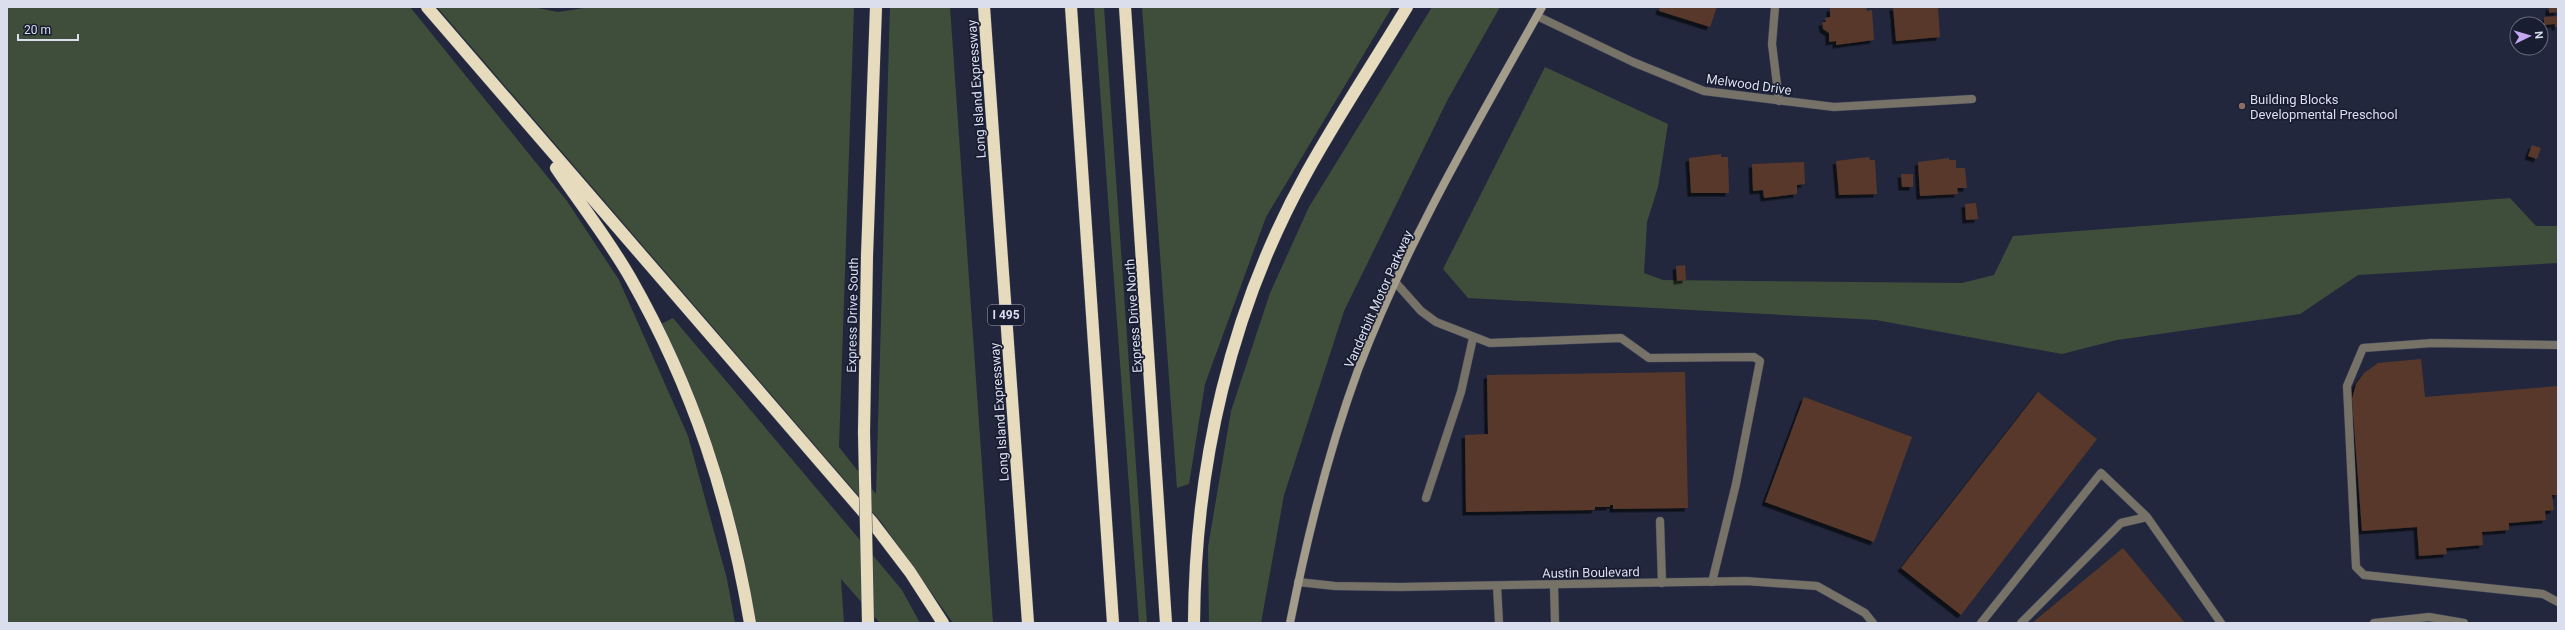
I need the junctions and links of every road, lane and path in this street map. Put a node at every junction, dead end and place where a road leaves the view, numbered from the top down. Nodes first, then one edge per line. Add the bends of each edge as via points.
1 (427, 7) edge
2 (876, 7) edge
3 (984, 7) edge
4 (1071, 7) edge
5 (1125, 7) edge
6 (1407, 7) edge
7 (1542, 7) edge
8 (1775, 7) edge
9 (1537, 16) junction
10 (1972, 99) dead end
11 (1779, 101) junction
12 (521, 118) junction
13 (1396, 283) junction
14 (1473, 338) junction
15 (2558, 345) edge
16 (1426, 498) dead end
17 (2147, 517) junction
18 (1660, 521) dead end
19 (1298, 582) junction
20 (1712, 582) junction
21 (1662, 583) junction
22 (1554, 585) junction
23 (1497, 586) junction
24 (2558, 602) edge
25 (750, 623) edge
26 (868, 623) edge
27 (943, 623) edge
28 (1028, 623) edge
29 (1113, 623) edge
30 (1166, 623) edge
31 (1194, 623) edge
32 (1290, 623) edge
33 (1499, 623) edge
34 (1555, 623) edge
35 (1873, 623) edge
36 (1981, 623) edge
37 (2021, 623) edge
38 (2221, 623) edge
39 (2374, 623) edge
40 (2464, 623) edge

1 - 12 highway
2 - 26 highway, Express Drive South, bridge via 864,432
3 - 28 highway, Long Island Expressway / I 495
4 - 29 highway
5 - 30 highway, Express Drive North
6 - 31 highway via 1307,173 1272,242 1246,311 1217,407 1204,479 1195,564
7 - 9 main road, Vanderbilt Motor Parkway
8 - 11 street via 1772,44
9 - 11 street, Melwood Drive via 1633,62 1704,91
9 - 13 main road, Vanderbilt Motor Parkway via 1454,166
10 - 11 street, Melwood Drive via 1834,107
12 - 25 highway via 623,266 680,376 711,454 723,496
12 - 27 highway via 892,546
13 - 14 street via 1421,311 1436,322
13 - 19 main road, Vanderbilt Motor Parkway via 1358,370 1314,513
14 - 16 street via 1462,392
14 - 20 street via 1490,343 1621,338 1649,358 1754,357 1760,361 1736,484
15 - 24 street via 2432,343 2363,348 2347,386 2356,567 2364,575 2543,594
17 - 36 street via 2101,473
17 - 37 street via 2121,523
17 - 38 street
18 - 21 street
19 - 23 street, Austin Boulevard via 1354,586
19 - 32 main road, Vanderbilt Motor Parkway
20 - 21 street, Austin Boulevard
20 - 35 street, Austin Boulevard via 1746,581 1817,586 1865,613
21 - 22 street, Austin Boulevard
22 - 23 street, Austin Boulevard
22 - 34 street
23 - 33 street
39 - 40 street via 2429,617

